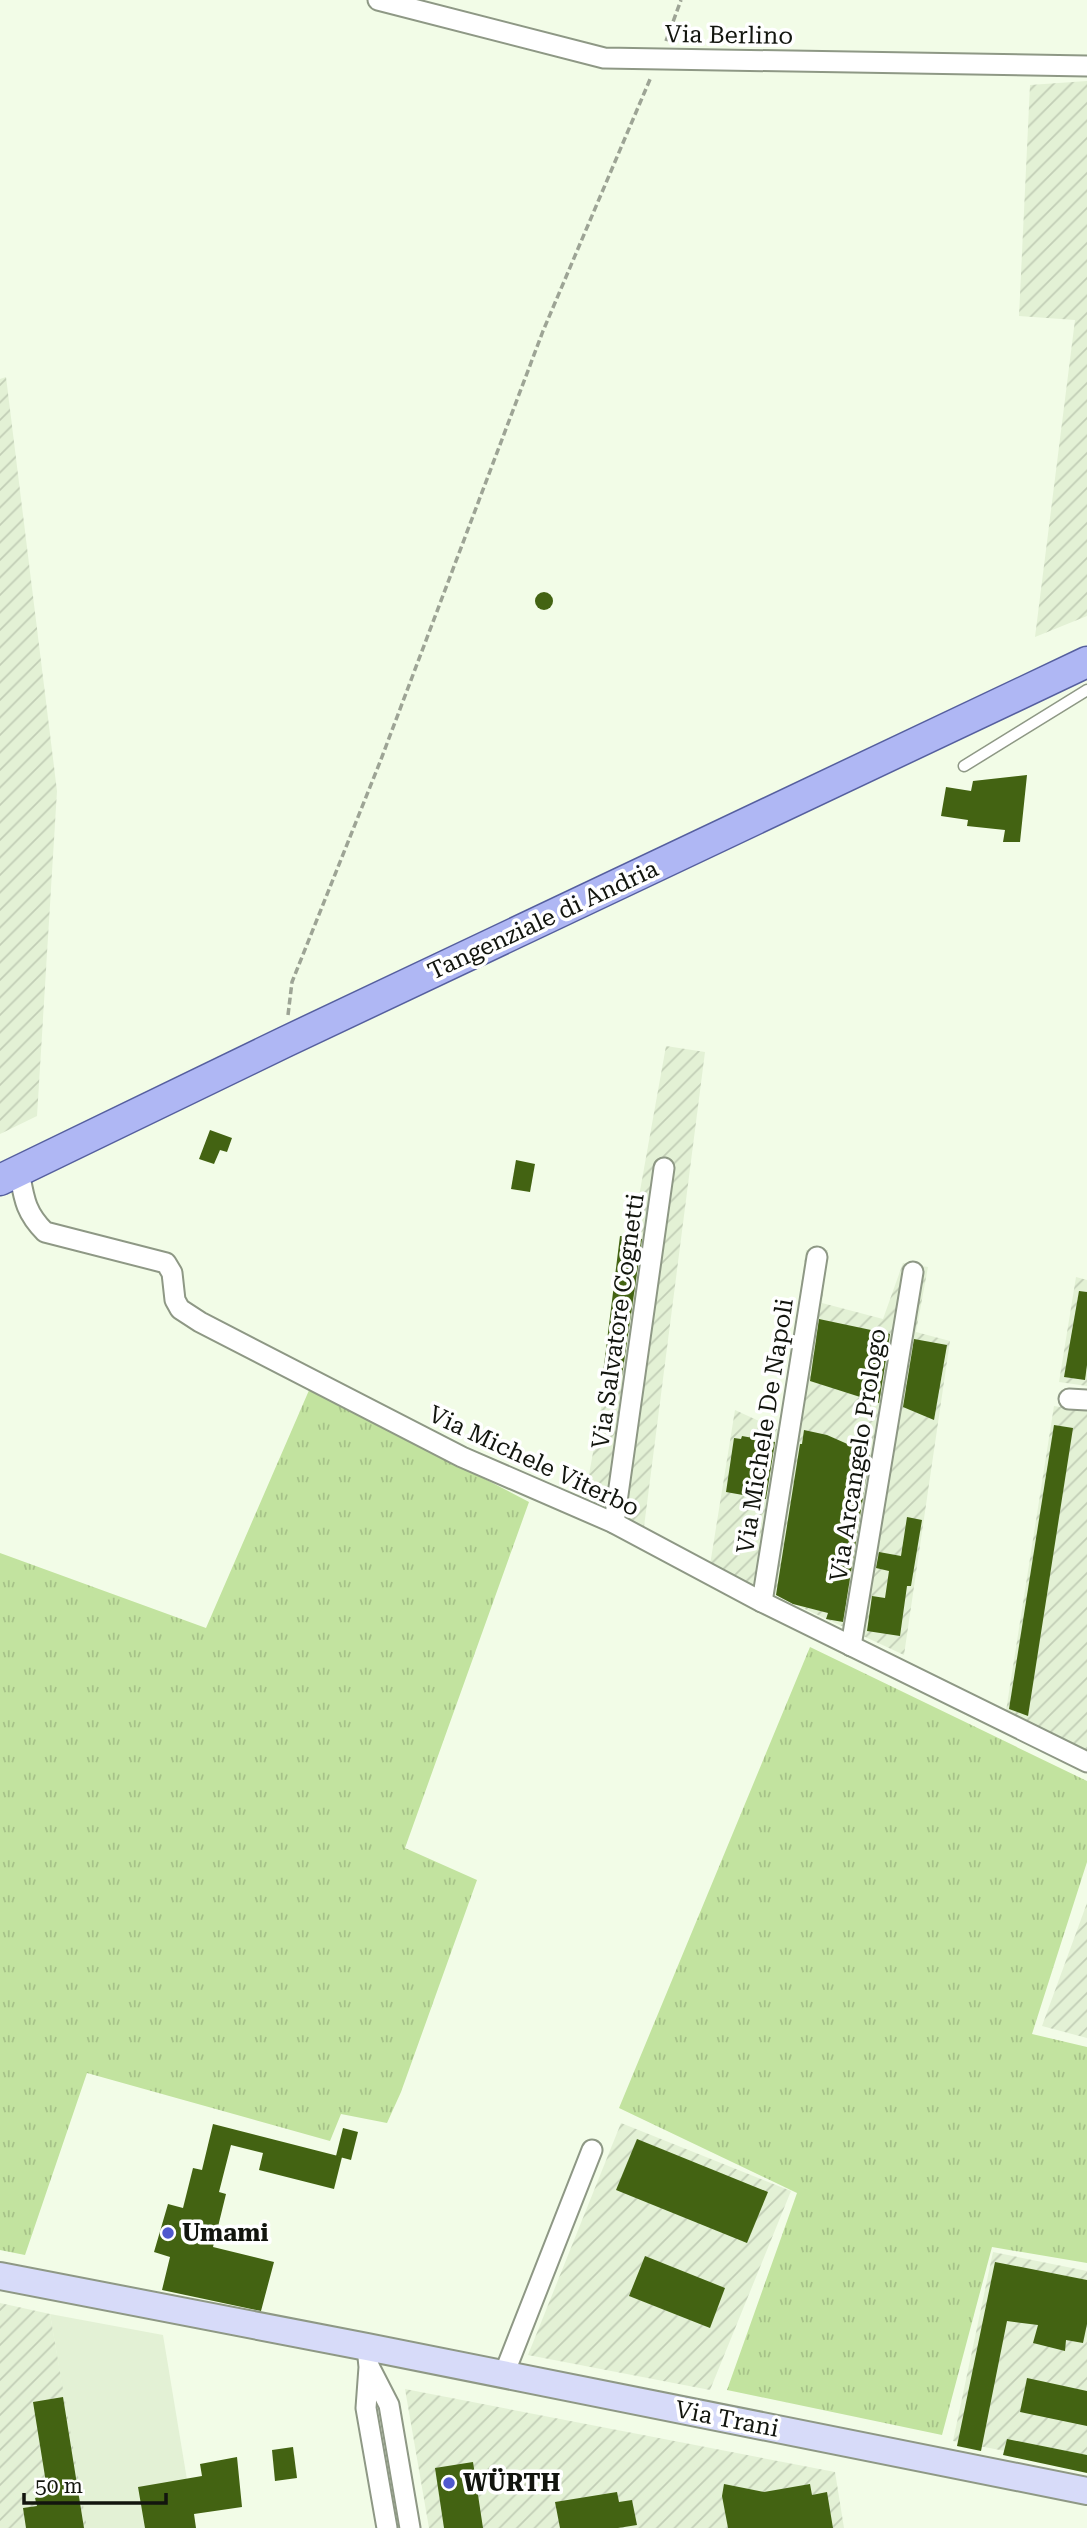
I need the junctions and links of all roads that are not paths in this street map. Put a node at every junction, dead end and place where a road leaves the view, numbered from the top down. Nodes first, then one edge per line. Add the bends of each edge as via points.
1 (378, 0) edge
2 (1087, 66) edge
3 (1087, 662) edge
4 (1087, 690) edge
5 (964, 766) dead end
6 (664, 1168) dead end
7 (10, 1176) edge
8 (817, 1257) dead end
9 (913, 1272) dead end
10 (614, 1523) junction
11 (762, 1602) junction
12 (851, 1646) junction
13 (1087, 1762) edge
14 (592, 2150) dead end
15 (0, 2276) edge
16 (368, 2357) junction
17 (504, 2374) junction
18 (1087, 2492) edge
19 (387, 2528) edge
20 (410, 2528) edge

1 - 2 street, Via Berlino via 604,58
3 - 7 main road, Tangenziale di Andria
4 - 5 lane
6 - 10 street, Via Salvatore Cognetti
7 - 10 street, Via Michele Viterbo via 45,1232 166,1263 180,1309 200,1322 462,1457
8 - 11 street, Via Michele De Napoli
9 - 12 street, Via Arcangelo Prologo
10 - 11 street, Via Michele Viterbo
11 - 12 street, Via Michele Viterbo
12 - 13 street, Via Michele Viterbo
14 - 17 street
15 - 16 main road, Via Trani
16 - 17 main road, Via Trani
16 - 19 street via 366,2408
16 - 20 street via 389,2405
17 - 18 main road, Via Trani

